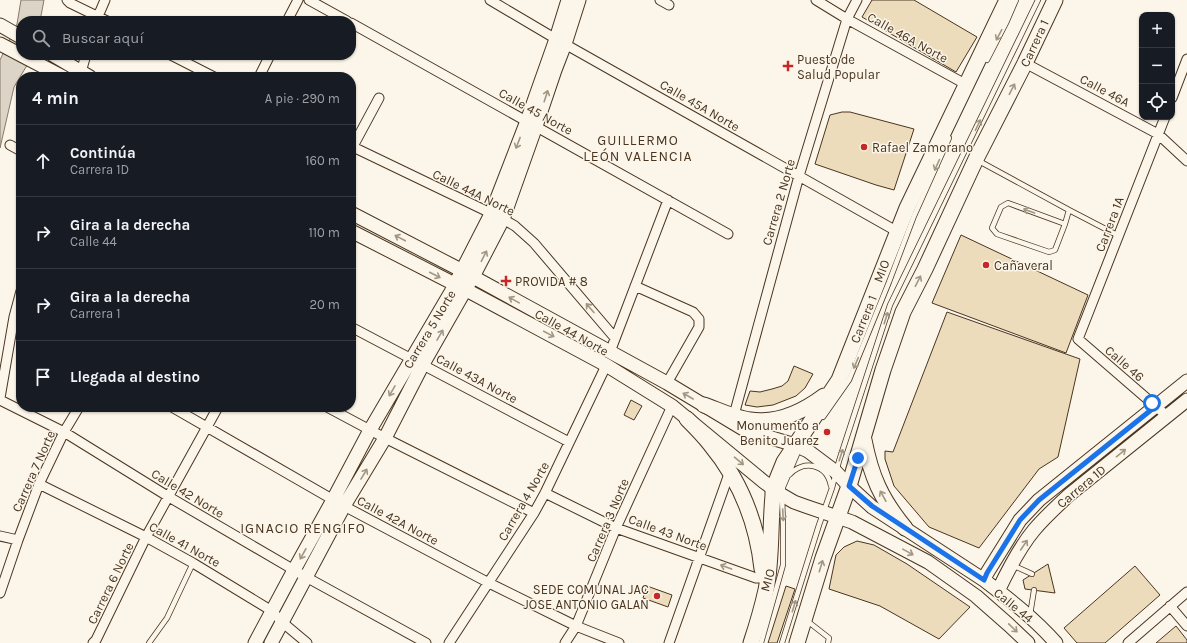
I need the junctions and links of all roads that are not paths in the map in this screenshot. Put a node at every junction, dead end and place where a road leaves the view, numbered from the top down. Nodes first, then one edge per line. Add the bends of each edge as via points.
1 (67, 0) edge
2 (105, 0) edge
3 (298, 0) edge
4 (309, 0) edge
5 (490, 0) edge
6 (568, 0) edge
7 (579, 0) edge
8 (660, 0) edge
9 (816, 0) edge
10 (857, 0) edge
11 (1008, 0) edge
12 (1016, 0) edge
13 (1038, 0) edge
14 (1055, 0) edge
15 (669, 6) dead end
16 (92, 16) edge
17 (98, 16) edge
18 (290, 16) edge
19 (338, 16) edge
20 (847, 19) junction
21 (1, 26) edge
22 (356, 26) edge
23 (16, 34) edge
24 (561, 41) junction
25 (0, 44) edge
26 (16, 52) edge
27 (1187, 59) edge
28 (31, 60) edge
29 (61, 60) edge
30 (86, 60) edge
31 (182, 60) edge
32 (268, 60) edge
33 (985, 62) dead end
34 (1025, 63) junction
35 (54, 72) edge
36 (81, 72) edge
37 (86, 72) edge
38 (204, 72) edge
39 (262, 72) edge
40 (967, 85) junction
41 (1175, 90) edge
42 (379, 98) dead end
43 (1164, 120) edge
44 (532, 123) junction
45 (952, 131) dead end
46 (1158, 134) junction
47 (356, 139) edge
48 (10, 145) dead end
49 (16, 148) edge
50 (356, 150) edge
51 (976, 159) junction
52 (1187, 160) edge
53 (799, 176) junction
54 (668, 200) junction
55 (1069, 210) junction
56 (356, 216) edge
57 (497, 216) junction
58 (1065, 224) junction
59 (898, 232) junction
60 (356, 234) edge
61 (728, 234) dead end
62 (1119, 236) junction
63 (467, 274) junction
64 (635, 286) junction
65 (460, 287) junction
66 (16, 325) edge
67 (356, 330) edge
68 (615, 338) junction
69 (1078, 339) joint
70 (411, 358) junction
71 (608, 358) junction
72 (423, 364) junction
73 (839, 380) junction
74 (1187, 381) edge
75 (667, 383) junction
76 (0, 399) edge
77 (1187, 400) edge
78 (704, 405) junction
79 (672, 406) junction
80 (1156, 406) junction
81 (16, 407) edge
82 (25, 412) edge
83 (76, 412) edge
84 (181, 412) edge
85 (215, 412) edge
86 (336, 412) edge
87 (734, 415) junction
88 (1167, 416) junction
89 (687, 419) junction
90 (819, 422) dead end
91 (207, 427) junction
92 (370, 430) junction
93 (64, 432) junction
94 (864, 436) junction
95 (385, 438) junction
96 (569, 442) junction
97 (800, 445) junction
98 (730, 471) junction
99 (836, 472) junction
100 (39, 484) junction
101 (849, 486) junction
102 (832, 488) junction
103 (779, 490) junction
104 (545, 493) junction
105 (169, 498) junction
106 (338, 503) junction
107 (534, 513) junction
108 (830, 515) junction
109 (1020, 520) junction
110 (616, 528) junction
111 (905, 528) junction
112 (1034, 530) junction
113 (0, 536) edge
114 (146, 538) junction
115 (18, 540) junction
116 (699, 557) junction
117 (194, 563) junction
118 (1011, 564) junction
119 (294, 570) junction
120 (1032, 574) dead end
121 (306, 577) junction
122 (763, 578) junction
123 (984, 580) junction
124 (488, 583) junction
125 (1034, 590) dead end
126 (998, 591) junction
127 (1187, 592) edge
128 (0, 593) edge
129 (763, 600) junction
130 (1170, 606) junction
131 (272, 611) junction
132 (1030, 617) junction
133 (804, 619) junction
134 (282, 622) junction
135 (576, 626) junction
136 (1187, 626) edge
137 (93, 643) edge
138 (149, 643) edge
139 (255, 643) edge
140 (271, 643) edge
141 (308, 643) edge
142 (426, 643) edge
143 (449, 643) edge
144 (564, 643) edge
145 (619, 643) edge
146 (669, 643) edge
147 (751, 643) edge
148 (760, 643) edge
149 (782, 643) edge
150 (797, 643) edge
151 (828, 643) edge
152 (1028, 643) edge
153 (1056, 643) edge
154 (1128, 643) edge

1 - 16 street
2 - 17 street
3 - 18 street
4 - 19 street
5 - 24 street, Calle 45A Norte
6 - 24 street, Carrera 5 Norte
7 - 24 street, Carrera 5 Norte
8 - 15 street
9 - 20 street, Calle 46A Norte
10 - 20 street, Carrera 2 Norte
11 - 40 main road, Carrera 1
12 -> 33 lane
99 -> 13 lane, MIO via 890,305
14 - 34 main road, Carrera 1
20 - 40 street, Calle 46A Norte
20 - 53 street, Carrera 2 Norte
21 - 23 street
22 - 44 street, Calle 45 Norte
24 - 44 street, Carrera 5 Norte
24 - 53 street, Calle 45A Norte
25 - 26 street
27 - 41 street
28 - 35 street
29 - 36 street
30 - 37 street
31 - 38 street
32 - 39 street
34 - 46 street, Calle 46A
51 -> 34 main road, Carrera 1
40 - 59 main road, Carrera 1 via 907,208
42 - 47 street
43 - 46 street, Carrera 1A
44 - 54 street, Calle 45 Norte
44 - 57 street, Carrera 5 Norte
45 -> 90 lane, MIO via 914,216 849,380
46 - 52 street, Calle 46A
46 - 62 street, Carrera 1A
48 - 49 street
50 - 57 street, Calle 44A Norte
51 - 55 lane
94 -> 51 main road, Carrera 1 via 903,312
53 - 59 street, Calle 45A Norte
53 - 87 street, Carrera 2 Norte
54 - 61 street, Calle 45 Norte
54 - 64 street, Carrera 4 Norte
55 - 58 lane
55 - 62 lane
63 -> 56 street, Calle 44 Norte
57 - 63 street, Carrera 5 Norte
68 -> 57 street, Calle 44A Norte via 534,243 515,226
58 -> 58 lane via 1008,203 1001,208 992,228 997,234 1049,252 1055,250
59 - 73 main road, Carrera 1
60 -> 65 street, Calle 44 Norte
62 - 69 street, Carrera 1A
63 - 65 street, Carrera 5 Norte
71 -> 63 street, Calle 44 Norte
64 - 68 street, Carrera 4 Norte
64 - 75 street via 693,312 698,319 699,328
65 - 70 street, Carrera 5 Norte
65 -> 71 street, Calle 44 Norte
72 -> 65 street, Carrera 5 Norte
66 - 76 street
67 - 70 street, Calle 43A Norte
68 - 71 street, Carrera 4 Norte
69 - 80 street, Calle 46
70 - 72 street, Calle 43A Norte
70 -> 92 street, Carrera 5 Norte
71 - 75 street, Calle 44 Norte
71 - 79 street, Calle 44 Norte
71 - 96 street, Carrera 4 Norte
72 - 95 street, Carrera 5 Norte
72 - 96 street, Calle 43A Norte
73 - 87 main road via 824,396 806,409 787,416 773,420 750,420
73 - 97 main road, Carrera 1
74 - 80 street, Carrera 1D
78 -> 75 street, Calle 44 Norte
76 - 81 street, Calle 42 Norte
77 - 88 street, Carrera 1D
78 - 87 main road
78 - 97 street, Calle 44 Norte via 745,430
79 - 89 street, Calle 44 Norte
79 - 110 street, Carrera 3 Norte
80 - 88 street, Calle 46
80 - 109 street, Carrera 1D via 1039,500
82 - 93 street, Calle 42 Norte
83 - 93 street, Carrera 7 Norte
84 - 91 street, Calle 42A Norte
85 - 91 street, Carrera 6 Norte
86 - 92 street
112 -> 88 street, Carrera 1D via 1069,495
89 - 98 main road via 710,443
89 -> 103 street, Calle 44 Norte
91 - 105 street, Carrera 6 Norte
91 - 106 street, Calle 42A Norte
92 - 95 street
92 - 106 street, Carrera 5 Norte
93 - 100 street, Carrera 7 Norte
93 - 105 street, Calle 42 Norte
94 - 101 main road, Carrera 1
111 -> 94 main road via 882,497 874,479
106 -> 95 street, Carrera 5 Norte
95 - 107 street
96 - 104 street, Carrera 4 Norte
97 - 99 street, Calle 44
97 - 103 main road, Carrera 1 via 784,462
98 - 116 street
98 - 122 main road via 755,528
99 - 101 street, Calle 44
99 - 102 lane, MIO
100 - 114 street, Calle 41 Norte
100 - 115 street, Carrera 7 Norte
101 - 108 main road, Carrera 1
101 - 111 street, Calle 44 via 872,506
102 - 103 lane via 826,473 820,468 804,466 790,474
102 - 108 lane, MIO
103 - 108 street, Calle 44 via 794,502
103 - 129 main road, Carrera 1
103 -> 148 lane, MIO via 783,565
104 - 107 street, Carrera 4 Norte
104 - 110 street, Calle 43 Norte
105 - 114 street, Carrera 6 Norte
105 - 119 street, Calle 42 Norte
106 -> 119 street, Carrera 5 Norte
106 - 121 street, Carrera 5 Norte
106 - 124 street, Calle 42A Norte
107 - 124 street, Carrera 4 Norte
133 -> 108 main road, Carrera 1 via 823,558
149 -> 108 lane, MIO
108 -> 152 street, Calle 44 via 852,522 928,562 976,596
109 - 112 street
109 - 123 street, Carrera 1D
110 - 116 street, Calle 43 Norte
110 - 135 street, Carrera 3 Norte
111 - 123 street, Calle 44
118 -> 112 street, Carrera 1D
113 - 115 street
114 - 117 street, Calle 41 Norte
114 - 137 street, Carrera 6 Norte
115 - 128 street, Carrera 7 Norte
122 -> 116 street, Calle 43 Norte via 756,578
116 - 146 street
117 - 131 street, Calle 41 Norte
117 - 138 lane via 167,618
118 - 120 lane
118 - 126 street, Carrera 1D
119 - 121 street, Calle 42 Norte
119 - 131 street, Carrera 5 Norte
121 - 134 street, Carrera 5 Norte
121 - 142 street, Calle 42 Norte
122 - 129 main road
123 - 126 street, Calle 44
124 - 135 street, Calle 42A Norte
124 - 143 street, Carrera 4 Norte
125 - 132 lane
126 - 132 street, Calle 44
127 - 130 street
129 - 147 main road, Carrera 1
130 - 136 street
130 - 154 street
131 - 134 street, Calle 41 Norte
131 - 139 street, Carrera 5 Norte
132 - 153 street, Calle 44
133 - 150 main road, Carrera 1
133 - 151 lane via 829,638
134 - 140 street, Carrera 5 Norte
134 - 141 street, Calle 41 Norte
135 - 144 street, Carrera 3 Norte
135 - 145 street, Calle 42A Norte

